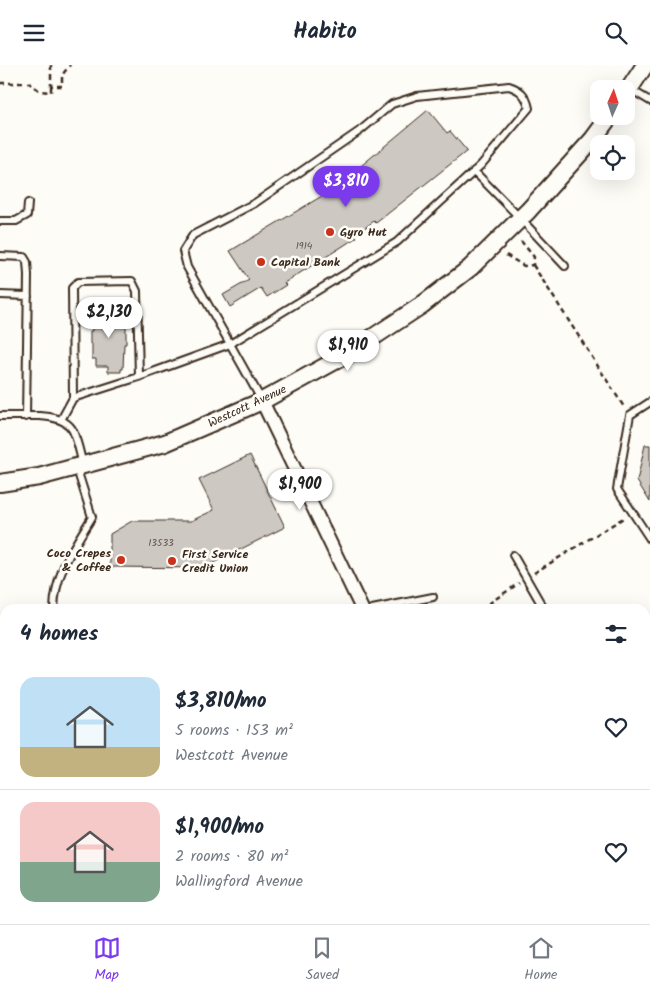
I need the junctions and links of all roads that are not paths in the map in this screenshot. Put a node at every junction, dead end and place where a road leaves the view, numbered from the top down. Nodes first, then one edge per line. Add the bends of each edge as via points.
1 (645, 65) edge
2 (635, 80) edge
3 (635, 94) edge
4 (650, 101) edge
5 (603, 125) edge
6 (474, 171) junction
7 (28, 203) dead end
8 (0, 221) edge
9 (515, 223) junction
10 (0, 256) edge
11 (565, 266) dead end
12 (0, 295) edge
13 (28, 295) junction
14 (230, 344) junction
15 (140, 377) junction
16 (74, 398) junction
17 (262, 401) junction
18 (650, 402) edge
19 (0, 417) edge
20 (26, 417) junction
21 (61, 420) junction
22 (80, 467) junction
23 (0, 483) edge
24 (650, 539) edge
25 (513, 555) dead end
26 (433, 597) dead end
27 (54, 604) edge
28 (360, 604) edge
29 (397, 604) edge
30 (541, 604) edge

1 - 2 street
3 - 4 lane
5 - 9 street, Westcott Avenue
6 - 9 lane
6 - 14 lane via 397,242
6 - 14 lane via 529,108 520,90 509,86 417,95 392,105 360,131 255,203 193,235 183,251 187,267
7 - 8 lane via 27,215 16,221
9 - 11 lane
9 - 17 street, Westcott Avenue via 470,268 422,305 346,355
10 - 13 lane via 24,257 27,261
12 - 13 lane
13 - 20 lane
14 - 15 lane
14 - 17 lane
15 - 16 lane
15 - 16 lane via 137,291 132,281 78,282 72,288
16 - 21 lane
17 - 22 street, Westcott Avenue via 166,443
17 - 28 street
18 - 24 lane via 630,415 617,489
19 - 20 lane
20 - 21 lane
21 - 22 lane via 72,429
22 - 23 street, Westcott Avenue
22 - 27 lane via 92,517 61,568
25 - 30 lane
26 - 29 lane

